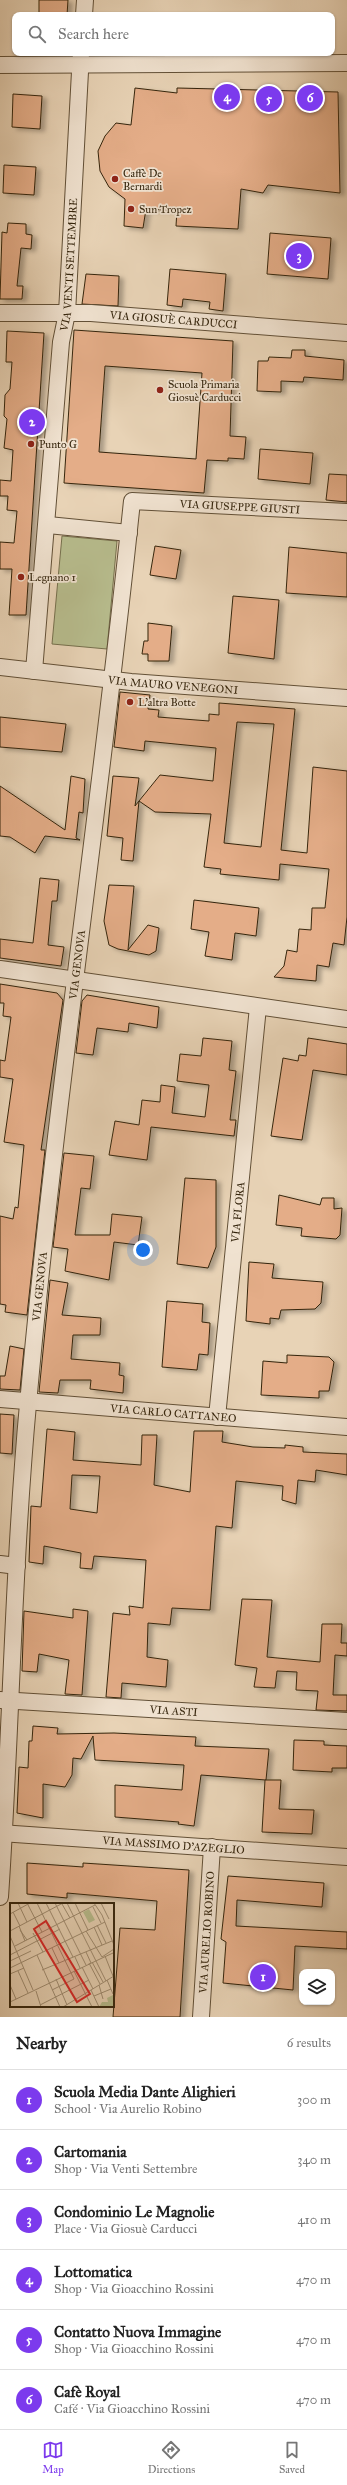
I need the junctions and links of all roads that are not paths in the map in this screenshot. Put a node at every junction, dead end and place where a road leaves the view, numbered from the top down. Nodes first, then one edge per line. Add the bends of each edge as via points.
1 (85, 0) edge
2 (84, 12) edge
3 (81, 58) edge
4 (347, 63) edge
5 (0, 65) edge
6 (0, 312) edge
7 (67, 313) junction
8 (347, 333) edge
9 (132, 500) joint
10 (347, 512) edge
11 (48, 525) junction
12 (129, 533) junction
13 (0, 667) edge
14 (34, 671) junction
15 (112, 680) junction
16 (347, 698) edge
17 (0, 969) edge
18 (74, 980) junction
19 (258, 1007) junction
20 (347, 1019) edge
21 (0, 1399) edge
22 (28, 1401) junction
23 (217, 1417) junction
24 (347, 1427) edge
25 (0, 1564) edge
26 (17, 1566) junction
27 (6, 1701) edge
28 (347, 1720) edge
29 (2, 1833) edge
30 (212, 1847) junction
31 (347, 1857) edge
32 (0, 1897) edge
33 (202, 2017) edge

1 - 2 street
3 - 4 street
3 - 5 street
3 - 7 street, VIA VENTI SETTEMBRE
6 - 7 street, VIA GIOSUÈ CARDUCCI
7 - 8 street, VIA GIOSUÈ CARDUCCI
7 - 11 street, VIA VENTI SETTEMBRE via 61,342
9 - 10 street, VIA GIUSEPPE GIUSTI
9 - 12 street, VIA GENOVA
11 - 12 street
11 - 14 street, VIA VENTI SETTEMBRE
12 - 15 street, VIA GENOVA
13 - 14 street, VIA MAURO VENEGONI
14 - 15 street, VIA MAURO VENEGONI
15 - 16 street, VIA MAURO VENEGONI
15 - 18 street, VIA GENOVA
17 - 18 street
18 - 19 street
18 - 22 street, VIA GENOVA
19 - 20 street
19 - 23 street, VIA FLORA
21 - 22 street, VIA CARLO CATTANEO
22 - 23 street, VIA CARLO CATTANEO
22 - 26 street, VIA GENOVA
23 - 24 street, VIA CARLO CATTANEO
25 - 26 street
26 - 27 street, VIA GENOVA
27 - 28 street, VIA ASTI
27 - 29 street, VIA GENOVA
29 - 30 street, VIA MASSIMO D'AZEGLIO
29 - 32 street, VIA GENOVA
30 - 31 street, VIA MASSIMO D'AZEGLIO
30 - 33 street, VIA AURELIO ROBINO

